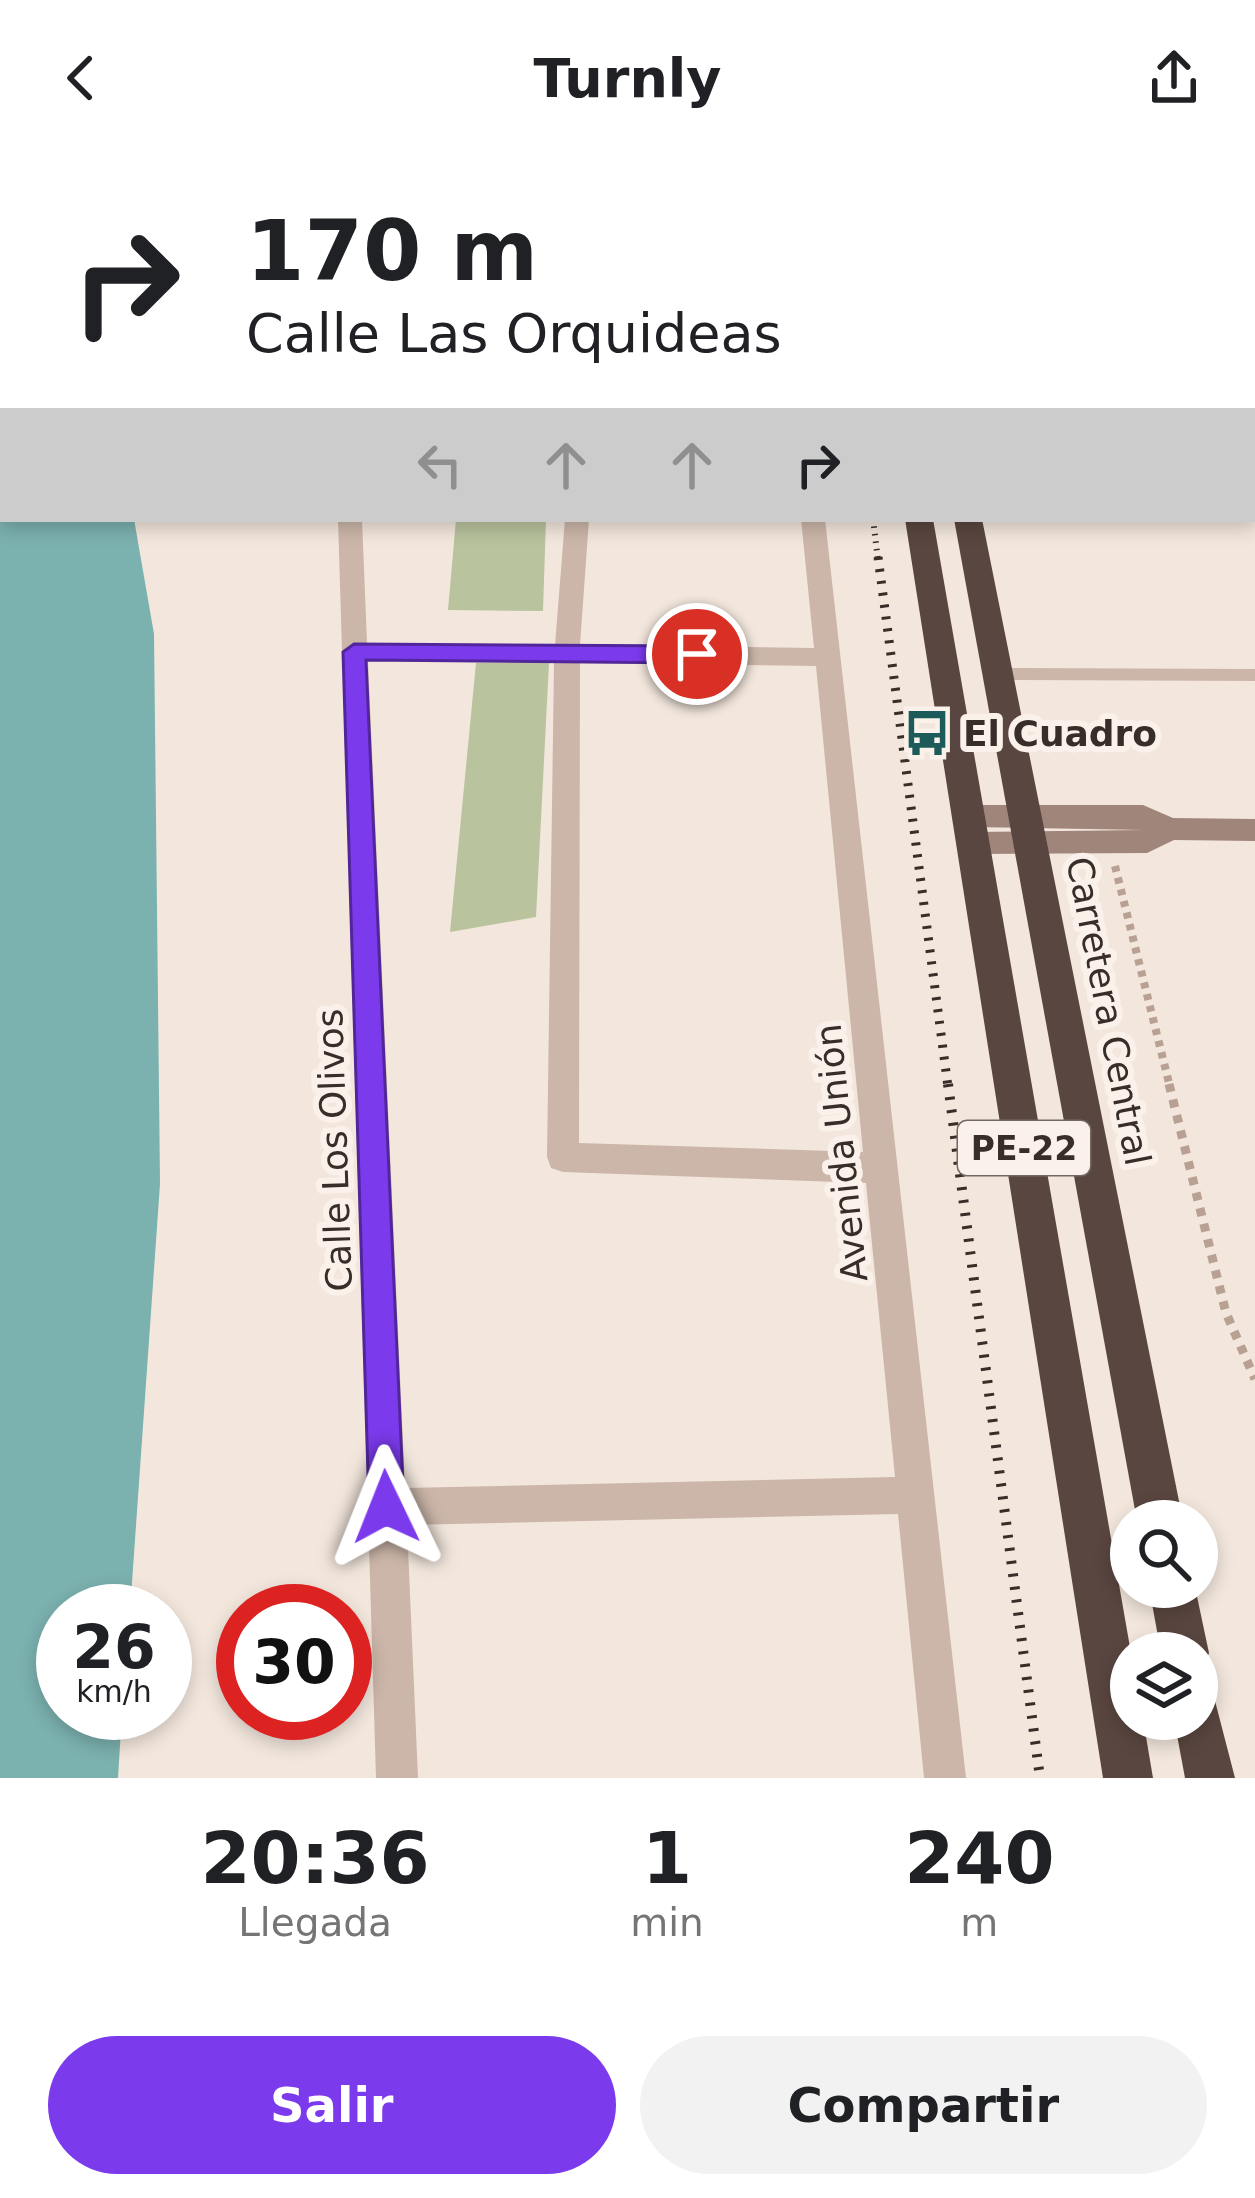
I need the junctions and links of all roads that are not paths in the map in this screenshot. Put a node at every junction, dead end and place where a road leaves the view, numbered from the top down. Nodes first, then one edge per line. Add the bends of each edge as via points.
1 (350, 522) edge
2 (577, 522) edge
3 (813, 522) edge
4 (920, 522) edge
5 (969, 522) edge
6 (354, 652) junction
7 (567, 652) junction
8 (827, 656) junction
9 (998, 674) junction
10 (1255, 675) edge
11 (971, 829) junction
12 (1026, 829) junction
13 (1170, 829) junction
14 (1255, 830) edge
15 (881, 1168) junction
16 (916, 1496) junction
17 (1156, 1500) edge
18 (386, 1507) junction
19 (1202, 1740) edge
20 (397, 1778) edge
21 (945, 1778) edge
22 (1128, 1778) edge
23 (1210, 1778) edge

1 - 6 street, Calle Los Olivos
2 - 7 street
3 - 8 street, Avenida Unión
4 - 11 highway, PE-22
5 - 9 highway, Carretera Central / PE-22
6 - 7 street
6 - 18 street, Calle Los Olivos
7 - 8 street
7 - 15 street via 563,1157
8 - 15 street, Avenida Unión
9 - 10 lane
9 - 12 highway, Carretera Central / PE-22
11 - 12 street
11 - 22 highway, PE-22
12 - 13 street via 1143,816
12 - 13 street via 1109,844 1147,842
12 - 17 highway, Carretera Central / PE-22
13 - 14 street
15 - 16 street, Avenida Unión
16 - 18 street
16 - 21 street, Avenida Unión
18 - 20 street, Calle Los Olivos
19 - 23 highway

